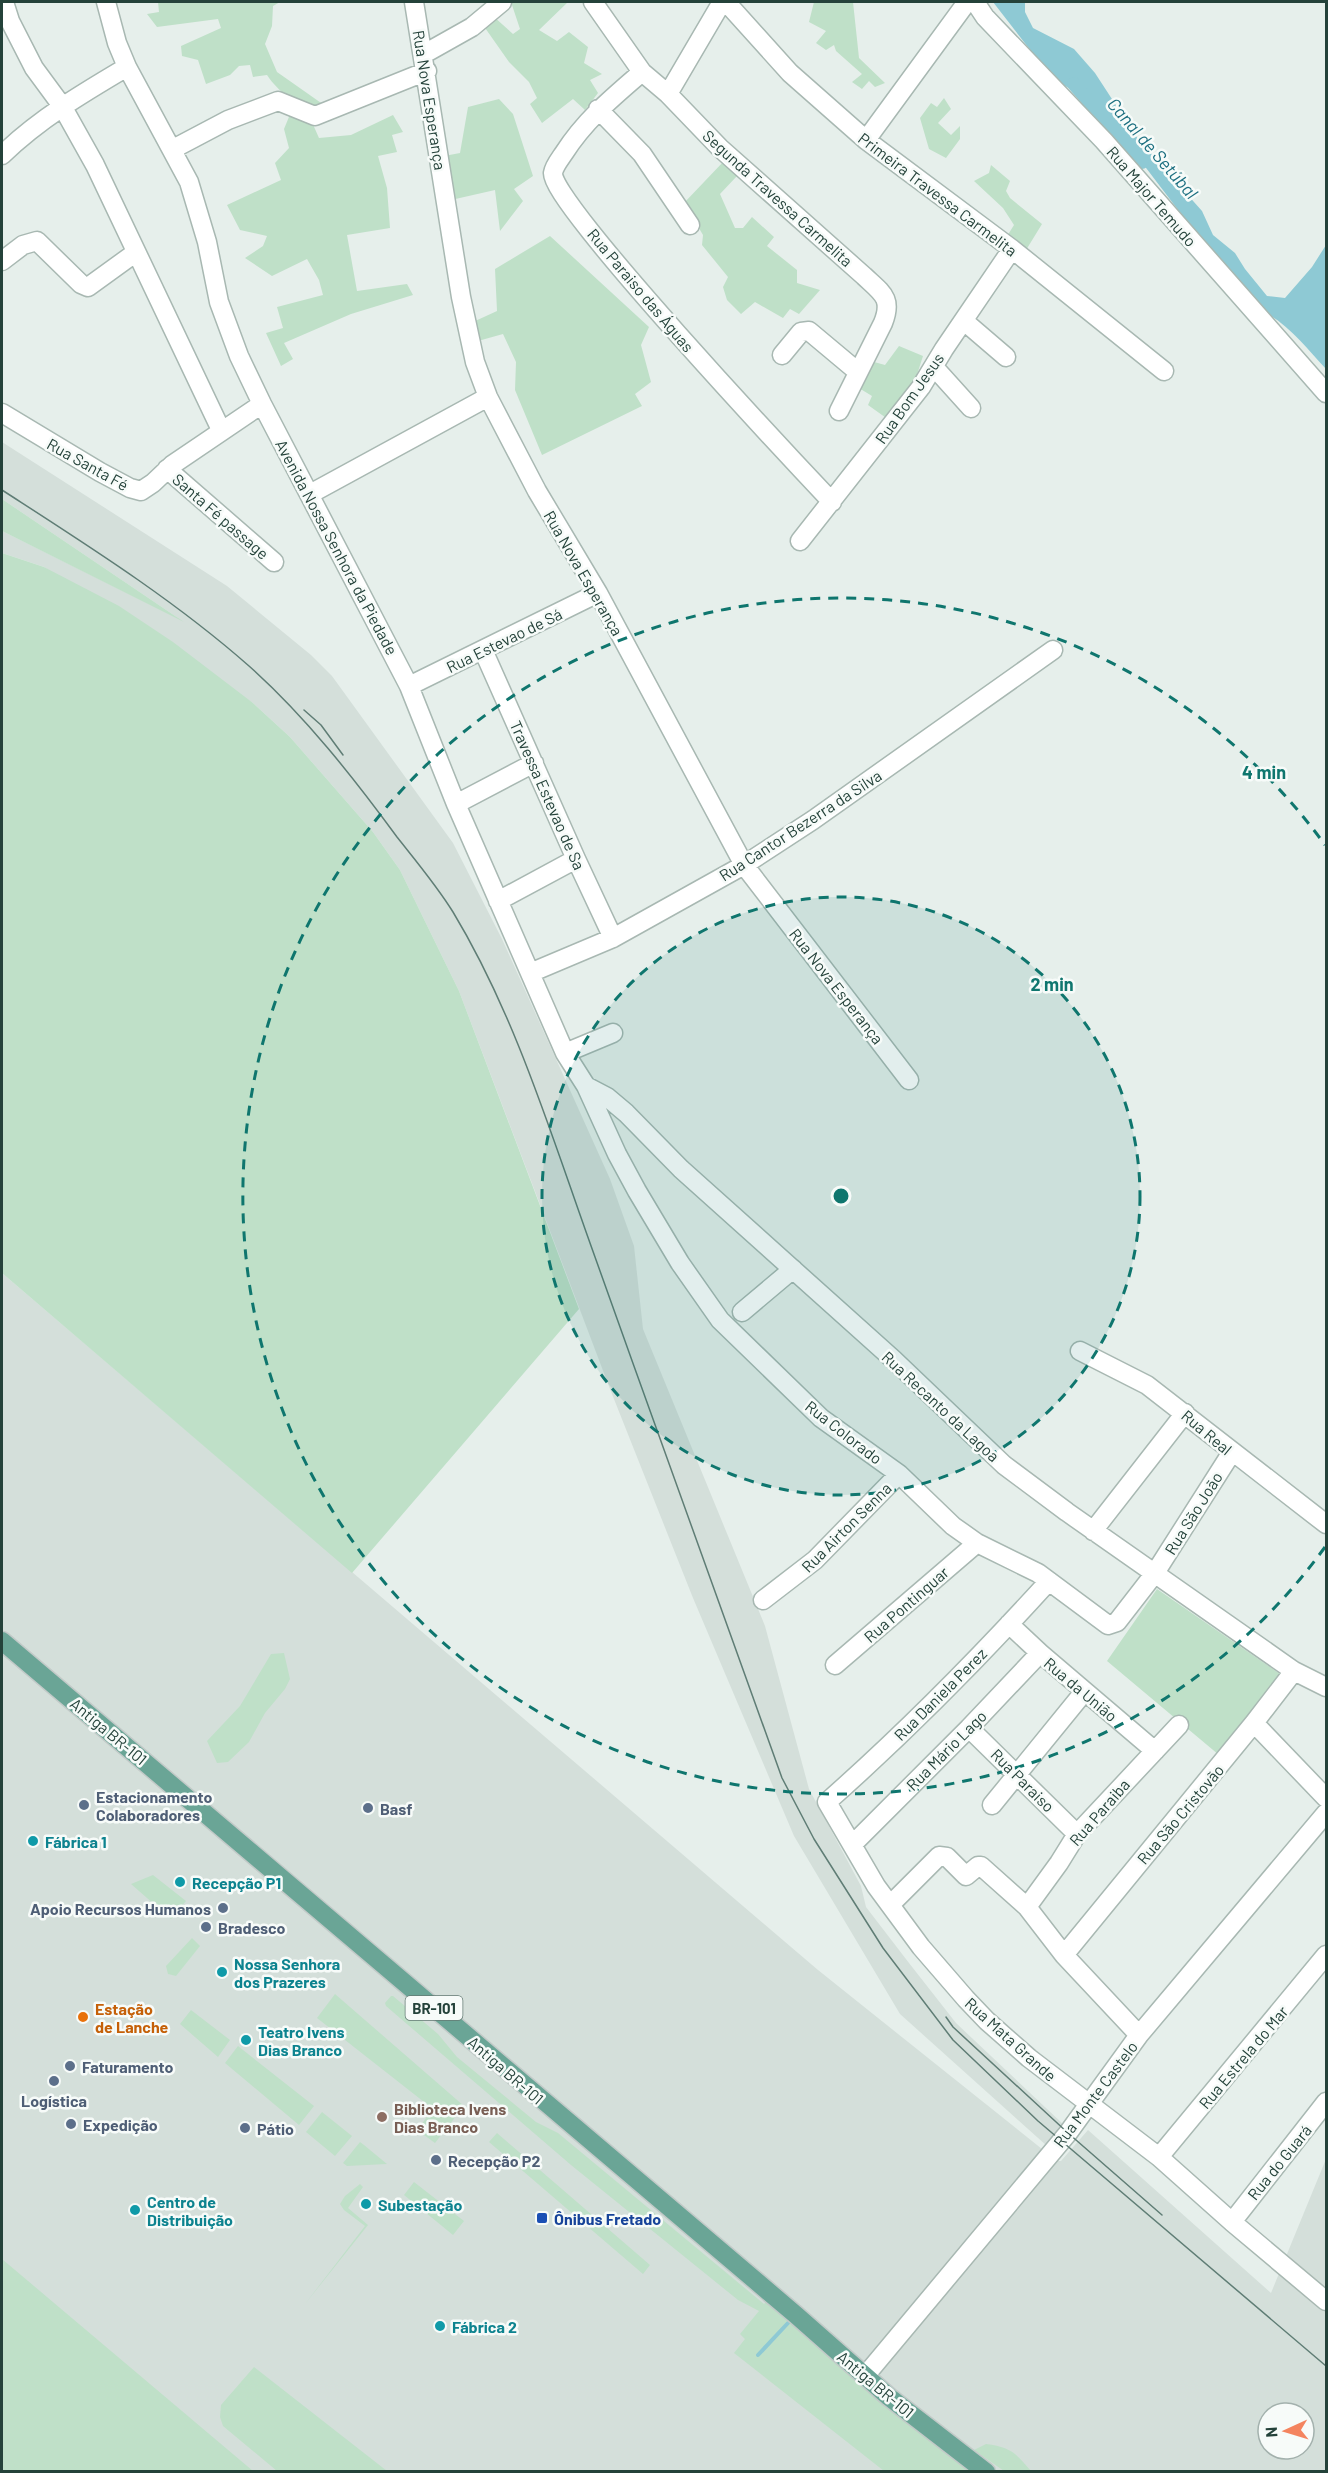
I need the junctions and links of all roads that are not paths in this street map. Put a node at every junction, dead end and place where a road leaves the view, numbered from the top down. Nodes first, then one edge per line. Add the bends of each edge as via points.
1 (4, 2) edge
2 (106, 2) edge
3 (414, 2) edge
4 (502, 2) edge
5 (593, 2) edge
6 (724, 2) edge
7 (967, 2) edge
8 (975, 2) edge
9 (426, 62) junction
10 (127, 67) junction
11 (642, 72) junction
12 (668, 94) junction
13 (62, 106) junction
14 (598, 110) junction
15 (866, 140) junction
16 (172, 149) junction
17 (2, 154) edge
18 (690, 225) dead end
19 (1012, 249) junction
20 (135, 253) junction
21 (2, 261) edge
22 (964, 321) junction
23 (782, 355) dead end
24 (1006, 357) dead end
25 (934, 367) junction
26 (1164, 371) dead end
27 (858, 372) junction
28 (1326, 393) edge
29 (488, 397) junction
30 (261, 404) junction
31 (971, 408) dead end
32 (839, 411) dead end
33 (2, 413) edge
34 (221, 430) junction
35 (167, 469) junction
36 (310, 494) junction
37 (832, 502) junction
38 (800, 541) dead end
39 (274, 562) dead end
40 (598, 593) junction
41 (483, 650) junction
42 (1053, 650) dead end
43 (409, 686) junction
44 (534, 763) junction
45 (456, 804) junction
46 (576, 859) junction
47 (744, 865) junction
48 (498, 901) junction
49 (614, 938) junction
50 (530, 973) junction
51 (613, 1033) dead end
52 (565, 1053) junction
53 (909, 1080) dead end
54 (586, 1086) junction
55 (793, 1269) junction
56 (742, 1312) dead end
57 (1080, 1351) dead end
58 (1185, 1413) junction
59 (1232, 1452) junction
60 (899, 1474) junction
61 (1326, 1524) edge
62 (1094, 1531) junction
63 (977, 1542) junction
64 (1155, 1573) junction
65 (1049, 1581) junction
66 (763, 1600) dead end
67 (1009, 1624) junction
68 (2, 1641) edge
69 (1040, 1653) junction
70 (836, 1665) dead end
71 (1294, 1671) junction
72 (1326, 1687) edge
73 (1084, 1692) junction
74 (1254, 1723) junction
75 (1179, 1725) dead end
76 (969, 1728) junction
77 (1155, 1751) junction
78 (1018, 1775) junction
79 (1326, 1798) edge
80 (827, 1802) joint
81 (992, 1804) dead end
82 (1326, 1813) edge
83 (1077, 1833) junction
84 (852, 1845) junction
85 (890, 1905) junction
86 (1027, 1907) junction
87 (1064, 1955) junction
88 (1326, 1955) edge
89 (1139, 2035) junction
90 (1089, 2103) junction
91 (1325, 2108) edge
92 (1159, 2157) junction
93 (1232, 2222) junction
94 (1326, 2301) edge
95 (865, 2376) junction
96 (986, 2472) edge

1 - 13 street via 34,68
2 - 10 street, Avenida Nossa Senhora da Piedade
3 - 9 street, Rua Nova Esperança
4 - 9 street
5 - 11 street, Segunda Travessa Carmelita
6 - 12 street
6 - 15 street, Primeira Travessa Carmelita via 796,79
7 - 15 street
8 - 28 street, Rua Major Temudo via 1104,141
9 - 16 street via 315,116 278,101 228,120
9 - 29 street, Rua Nova Esperança via 461,297 475,362
10 - 13 street
10 - 16 street, Avenida Nossa Senhora da Piedade
11 - 12 street, Segunda Travessa Carmelita
11 - 14 street, Rua Paraiso das Águas
12 - 27 street, Segunda Travessa Carmelita via 720,148 886,299 888,308 883,323
13 - 17 street
13 - 20 street via 95,165
14 - 18 street via 642,154
14 - 37 street, Rua Paraiso das Águas via 557,164 553,173 558,188 695,354
15 - 19 street, Primeira Travessa Carmelita
16 - 30 street, Avenida Nossa Senhora da Piedade via 198,207 228,331
19 - 22 street, Rua Bom Jesus
19 - 26 street, Primeira Travessa Carmelita
20 - 21 street via 88,287 37,242 23,245
20 - 34 street
22 - 24 street
22 - 25 street, Rua Bom Jesus
23 - 27 street via 801,332 809,331
25 - 31 street
25 - 37 street, Rua Bom Jesus
27 - 32 street, Segunda Travessa Carmelita
29 - 36 street
29 - 40 street, Rua Nova Esperança via 537,491
30 - 34 street, Rua Santa Fé
30 - 36 street, Avenida Nossa Senhora da Piedade
33 - 35 street, Rua Santa Fé via 134,490 148,487
34 - 35 street, Rua Santa Fé
35 - 39 street, Santa Fé passage
36 - 43 street, Avenida Nossa Senhora da Piedade
37 - 38 street, Rua Bom Jesus
40 - 41 street, Rua Estevao de Sá
40 - 47 street, Rua Nova Esperança
41 - 43 street, Rua Estevao de Sá
41 - 44 street, Travessa Estevao de Sa
42 - 47 street, Rua Cantor Bezerra da Silva
43 - 45 street, Avenida Nossa Senhora da Piedade
44 - 45 street
44 - 46 street, Travessa Estevao de Sa
45 - 48 street, Avenida Nossa Senhora da Piedade
46 - 48 street
46 - 49 street, Travessa Estevao de Sa
47 - 49 street, Rua Cantor Bezerra da Silva
47 - 53 street, Rua Nova Esperança
48 - 50 street, Avenida Nossa Senhora da Piedade
49 - 50 street, Rua Cantor Bezerra da Silva
50 - 52 street, Avenida Nossa Senhora da Piedade
51 - 52 street
52 - 54 street, Avenida Nossa Senhora da Piedade
54 - 55 street, Rua Recanto da Lagoa via 618,1106 681,1169
54 - 60 street, Rua Colorado via 637,1191 711,1310 822,1418
55 - 56 street
55 - 62 street, Rua Recanto da Lagoa via 996,1458
57 - 58 street, Rua Real via 1147,1385
58 - 59 street, Rua Real
58 - 62 street
59 - 61 street, Rua Real
59 - 64 street, Rua São João
60 - 63 street, Rua Colorado via 953,1526
60 - 66 street, Rua Airton Senna via 816,1560
62 - 64 street, Rua Recanto da Lagoa
63 - 65 street, Rua Colorado
63 - 70 street, Rua Pontinguar
64 - 65 street, Rua Colorado via 1117,1622 1108,1625
64 - 71 street, Rua Recanto da Lagoa
65 - 67 street, Rua Daniela Perez
67 - 69 street, Rua da União
67 - 80 street, Rua Daniela Perez via 884,1751
68 - 95 main road, Antiga BR-101 / BR-101
69 - 73 street, Rua da União
69 - 76 street, Rua Mário Lago
71 - 72 street, Rua Recanto da Lagoa
71 - 74 street, Rua São Cristovão
73 - 77 street, Rua da União
73 - 78 street
74 - 79 street
74 - 87 street, Rua São Cristovão
75 - 77 street, Rua Paraiba
76 - 78 street, Rua Paraiso
76 - 84 street, Rua Mário Lago
77 - 83 street, Rua Paraiba
78 - 81 street
78 - 83 street, Rua Paraiso
80 - 84 street, Rua Mata Grande
82 - 89 street, Rua Monte Castelo
83 - 86 street, Rua Paraiba
84 - 85 street, Rua Mata Grande
85 - 86 street via 943,1855 966,1876 981,1866
85 - 90 street, Rua Mata Grande via 980,2014 1029,2058
86 - 87 street
87 - 89 street
88 - 92 street, Rua Estrela do Mar
89 - 90 street, Rua Monte Castelo
90 - 92 street, Rua Mata Grande
90 - 95 street, Rua Monte Castelo
91 - 93 street, Rua do Guará
92 - 93 street, Rua Mata Grande
93 - 94 street, Rua Mata Grande
95 - 96 main road, Antiga BR-101 / BR-101

